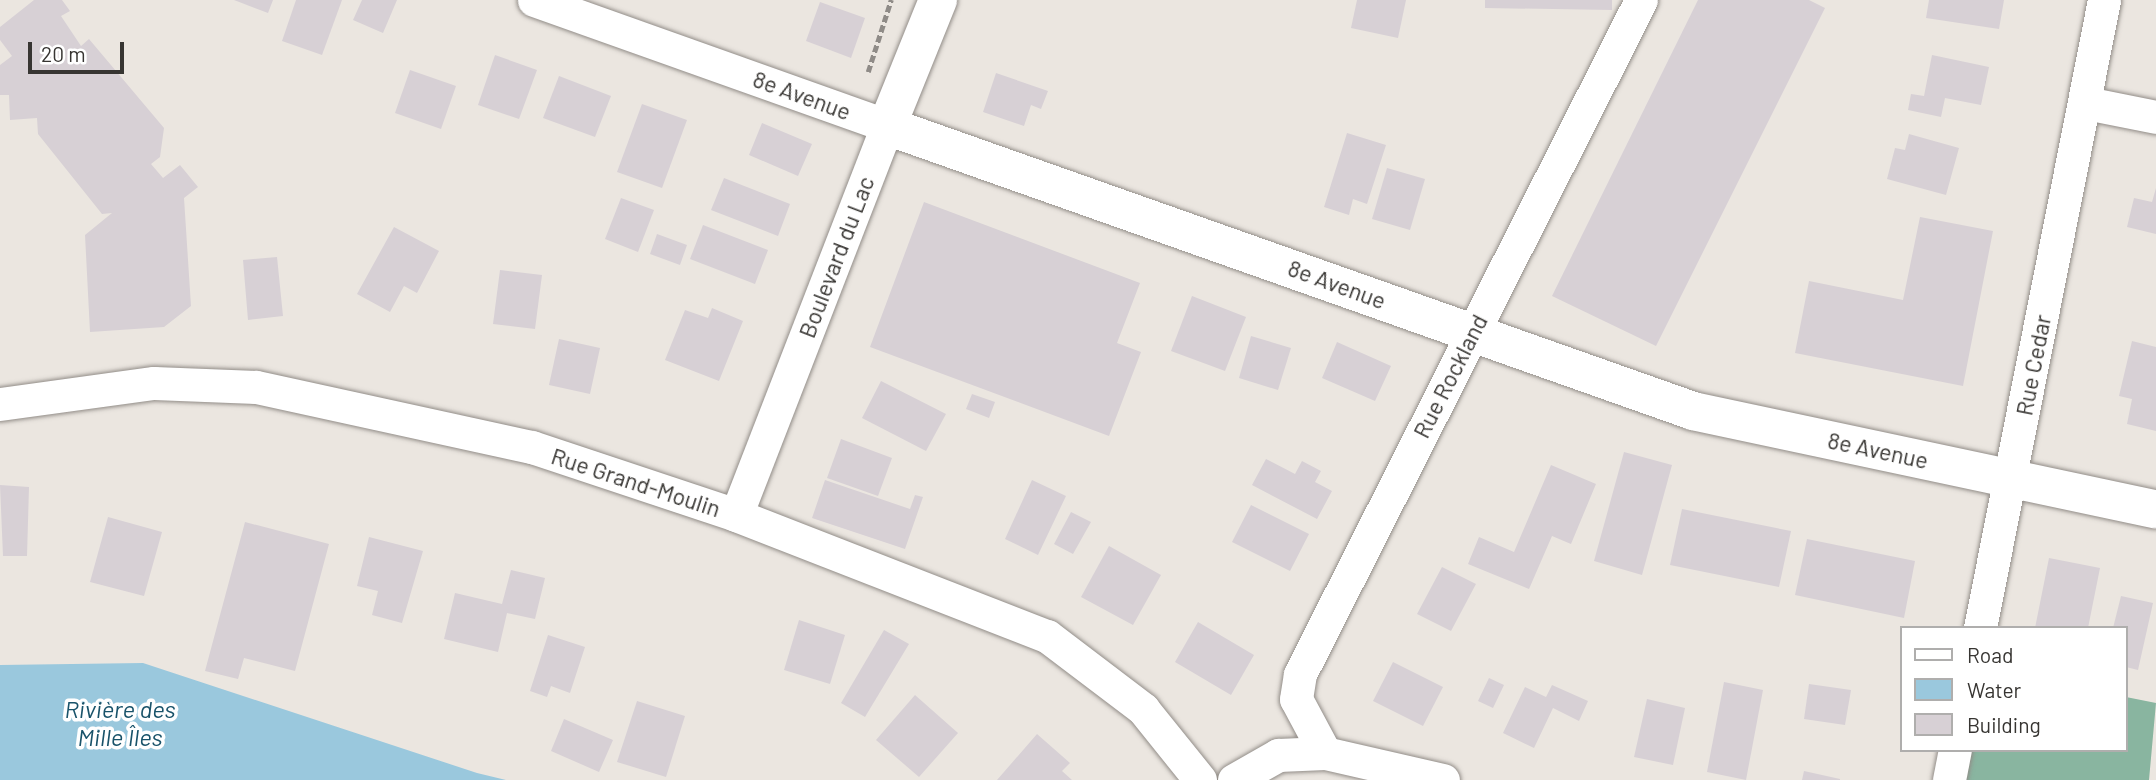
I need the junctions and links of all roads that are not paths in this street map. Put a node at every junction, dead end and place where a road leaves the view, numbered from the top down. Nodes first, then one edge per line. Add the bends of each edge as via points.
1 (534, 0) edge
2 (938, 0) edge
3 (1642, 0) edge
4 (2104, 0) edge
5 (2086, 103) junction
6 (2156, 117) edge
7 (887, 126) junction
8 (1472, 333) junction
9 (0, 404) edge
10 (2010, 478) junction
11 (2156, 509) edge
12 (736, 515) junction
13 (1980, 626) edge
14 (1955, 752) edge
15 (1325, 753) junction
16 (1200, 780) edge
17 (1234, 780) edge
18 (1443, 780) edge
19 (1949, 780) edge

1 - 7 street, 8e Avenue
2 - 7 street, Boulevard du Lac
3 - 8 street, Rue Rockland
4 - 5 street, Rue Cedar
5 - 6 street
5 - 10 street, Rue Cedar
7 - 8 street, 8e Avenue
7 - 12 street, Boulevard du Lac
8 - 10 street, 8e Avenue via 1693,411
8 - 15 street, Rue Rockland via 1300,674 1296,699
9 - 12 street, Rue Grand-Moulin via 154,383 285,391 491,435
10 - 11 street, 8e Avenue
10 - 13 street, Rue Cedar
12 - 16 street, Rue Grand-Moulin via 1047,636 1143,709
14 - 19 street
15 - 17 street via 1278,755
15 - 18 street

